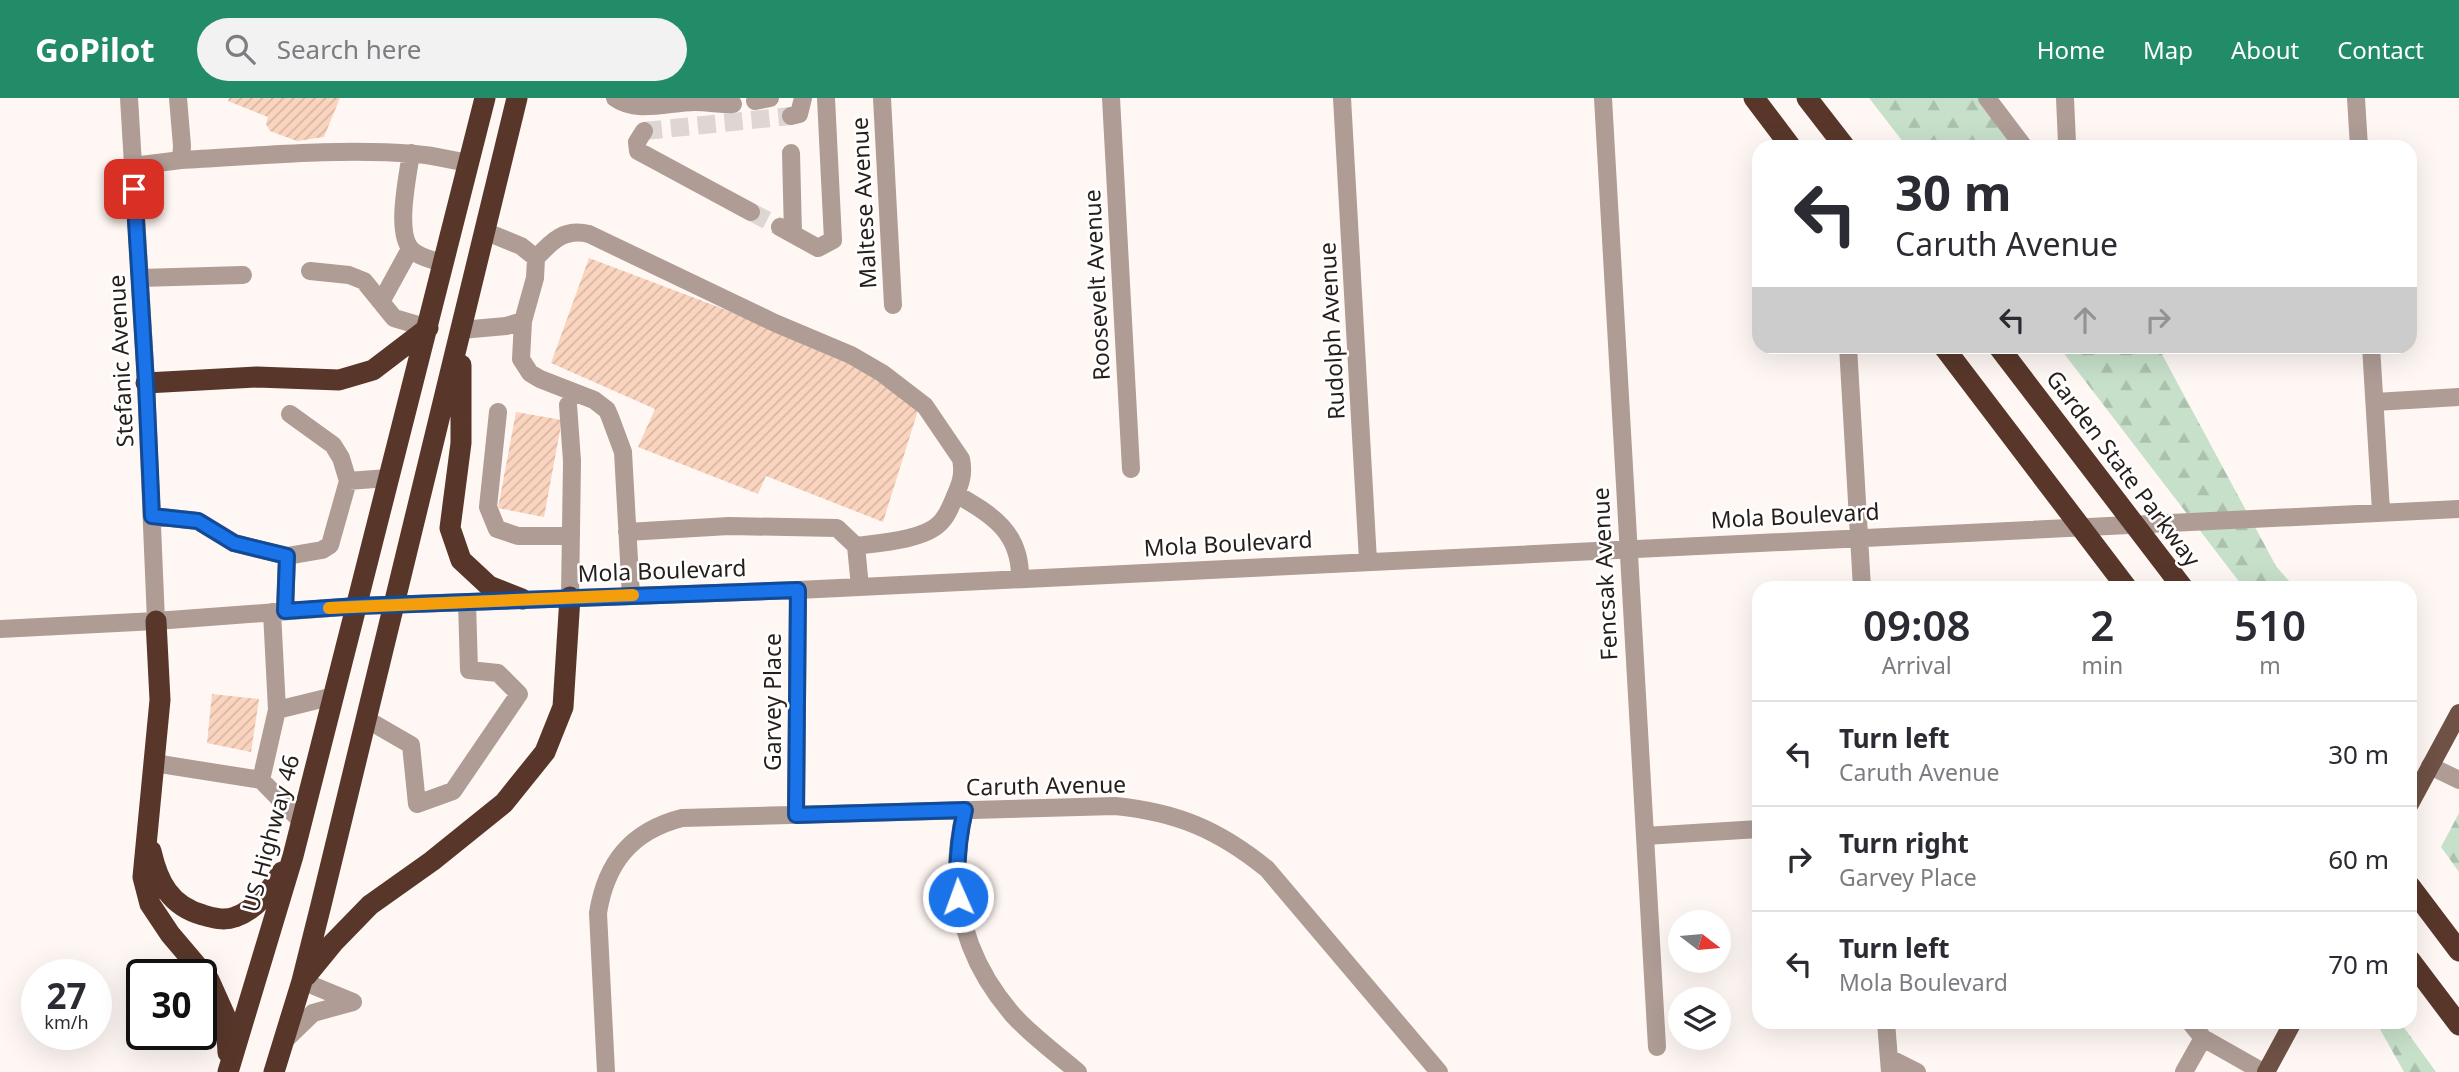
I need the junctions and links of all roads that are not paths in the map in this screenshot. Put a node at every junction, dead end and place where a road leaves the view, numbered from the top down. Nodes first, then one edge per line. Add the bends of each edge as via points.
1 (129, 98) edge
2 (178, 98) edge
3 (485, 98) edge
4 (517, 98) edge
5 (615, 98) edge
6 (803, 98) edge
7 (826, 98) edge
8 (882, 98) edge
9 (1111, 98) edge
10 (1342, 98) edge
11 (1603, 98) edge
12 (1754, 98) edge
13 (1807, 98) edge
14 (1987, 98) edge
15 (2065, 98) edge
16 (2356, 98) edge
17 (701, 100) edge
18 (733, 104) dead end
19 (791, 116) dead end
20 (644, 131) dead end
21 (1786, 140) edge
22 (1840, 140) edge
23 (2019, 140) edge
24 (2067, 140) edge
25 (2359, 140) edge
26 (411, 153) junction
27 (791, 153) dead end
28 (181, 160) junction
29 (468, 163) junction
30 (133, 166) junction
31 (751, 212) tunnel mouth
32 (484, 231) junction
33 (410, 249) junction
34 (536, 258) junction
35 (444, 264) junction
36 (310, 271) dead end
37 (243, 275) dead end
38 (140, 278) junction
39 (381, 302) junction
40 (892, 305) dead end
41 (523, 321) junction
42 (428, 328) junction
43 (461, 330) junction
44 (1849, 354) edge
45 (1949, 354) edge
46 (2004, 354) edge
47 (2372, 354) edge
48 (146, 383) junction
49 (2459, 397) edge
50 (2375, 402) junction
51 (568, 405) dead end
52 (498, 412) dead end
53 (290, 414) dead end
54 (1131, 469) dead end
55 (388, 478) junction
56 (348, 481) junction
57 (956, 494) junction
58 (2459, 509) edge
59 (2381, 511) junction
60 (152, 516) junction
61 (627, 533) junction
62 (571, 536) junction
63 (1860, 537) junction
64 (856, 546) junction
65 (1627, 548) junction
66 (287, 556) junction
67 (1368, 561) junction
68 (1020, 579) junction
69 (1863, 581) edge
70 (2122, 581) edge
71 (2178, 581) edge
72 (860, 587) junction
73 (798, 590) junction
74 (631, 596) junction
75 (570, 597) junction
76 (522, 599) junction
77 (467, 602) junction
78 (393, 604) junction
79 (357, 606) junction
80 (279, 611) junction
81 (156, 621) junction
82 (0, 629) edge
83 (334, 696) junction
84 (277, 710) junction
85 (2459, 713) edge
86 (366, 719) junction
87 (154, 763) junction
88 (2430, 766) junction
89 (261, 780) junction
90 (2459, 780) edge
91 (2417, 791) edge
92 (965, 810) junction
93 (796, 815) junction
94 (302, 822) junction
95 (1752, 829) edge
96 (147, 834) junction
97 (1645, 836) junction
98 (293, 856) junction
99 (2417, 895) edge
100 (2459, 951) edge
101 (2417, 969) edge
102 (302, 981) junction
103 (2459, 1025) edge
104 (1886, 1029) edge
105 (2196, 1029) edge
106 (2289, 1029) edge
107 (2203, 1038) junction
108 (284, 1042) junction
109 (1657, 1047) dead end
110 (1889, 1065) edge
111 (228, 1070) edge
112 (274, 1072) edge
113 (606, 1072) edge
114 (1078, 1072) edge
115 (1439, 1072) edge
116 (1917, 1072) edge
117 (2184, 1072) edge
118 (2264, 1072) edge

1 - 30 street, Stefanic Avenue
2 - 28 street
3 - 29 highway, US Highway 46
4 - 32 highway
5 - 17 street via 625,105
6 - 19 street via 799,114
7 - 27 street via 833,240 818,248 786,231
8 - 40 street, Maltese Avenue
9 - 54 street, Roosevelt Avenue
10 - 67 street, Rudolph Avenue
11 - 65 street, Fencsak Avenue
12 - 21 highway
13 - 22 highway
14 - 23 street
15 - 24 street
16 - 25 street
17 - 18 street via 716,106
20 - 31 street via 637,142 638,151
26 - 28 street via 321,152
26 - 29 street
26 - 33 street via 402,223
28 - 30 street
29 - 35 highway, US Highway 46
30 - 38 street, Stefanic Avenue
32 - 34 street via 522,246
32 - 43 highway
33 - 35 street
33 - 39 street
34 - 41 street
34 - 57 street via 563,234 589,234 864,362 916,399 938,423 961,459 963,473
35 - 42 highway, US Highway 46
36 - 39 street via 364,281
37 - 38 street
38 - 48 street, Stefanic Avenue
39 - 42 street via 394,318
41 - 43 street
41 - 61 street via 521,359 530,373 607,410 623,452
42 - 48 highway via 373,370 338,380 257,377
42 - 55 highway, US Highway 46
43 - 76 highway via 461,443 450,528 461,559 489,586
43 - 78 highway
44 - 63 street
45 - 70 highway
46 - 71 highway, Garden State Parkway
47 - 50 street
48 - 60 street, Stefanic Avenue
49 - 50 street
50 - 59 street
51 - 62 street
52 - 62 street via 488,507 497,529 518,536
53 - 56 street via 332,445
55 - 56 street
55 - 79 highway, US Highway 46
56 - 66 street via 330,545
57 - 64 street via 948,513 930,531
57 - 68 street via 982,509 1010,536 1018,551
58 - 59 street, Mola Boulevard
59 - 63 street, Mola Boulevard
60 - 66 street via 198,521 234,543
60 - 81 street, Stefanic Avenue
61 - 64 street via 729,526 837,528
61 - 74 street
62 - 75 street
63 - 65 street, Mola Boulevard
63 - 69 street
64 - 72 street
65 - 67 street, Mola Boulevard
65 - 97 street, Fencsak Avenue
66 - 80 street
67 - 68 street, Mola Boulevard
68 - 72 street, Mola Boulevard
72 - 73 street, Mola Boulevard
73 - 74 street, Mola Boulevard
73 - 93 street, Garvey Place
74 - 75 street, Mola Boulevard
75 - 76 street, Mola Boulevard
75 - 102 highway via 563,707 545,752 505,803 370,905
76 - 77 street, Mola Boulevard
77 - 78 street, Mola Boulevard
77 - 86 street via 469,670 498,673 519,694 453,791 417,804 411,745
78 - 79 street, Mola Boulevard
78 - 86 highway
79 - 80 street, Mola Boulevard
79 - 83 highway, US Highway 46
80 - 81 street, Mola Boulevard
80 - 84 street
81 - 82 street, Mola Boulevard
81 - 87 highway via 160,700
83 - 84 street
83 - 94 highway, US Highway 46
84 - 89 street
85 - 88 main road
86 - 102 highway
87 - 89 street
87 - 96 highway
88 - 90 street
88 - 91 main road
89 - 94 street
92 - 93 street, Caruth Avenue
92 - 114 street via 956,867 958,897 976,960 1016,1018
92 - 115 street, Caruth Avenue via 1115,806 1180,817 1214,832 1267,869
93 - 113 street, Caruth Avenue via 669,821 646,832 615,862 602,889 598,914
94 - 98 highway, US Highway 46
95 - 97 street
96 - 98 highway via 157,875 170,898 216,919 234,918 251,908 271,889
96 - 111 highway via 144,877 150,904 209,980 226,1018
97 - 109 street, Fencsak Avenue
98 - 111 highway, US Highway 46
99 - 100 highway
101 - 103 highway
102 - 108 highway
102 - 108 street via 353,1002 313,1013
104 - 110 street
105 - 107 street
106 - 118 main road
107 - 117 street
107 - 118 street
108 - 112 highway
110 - 116 street

